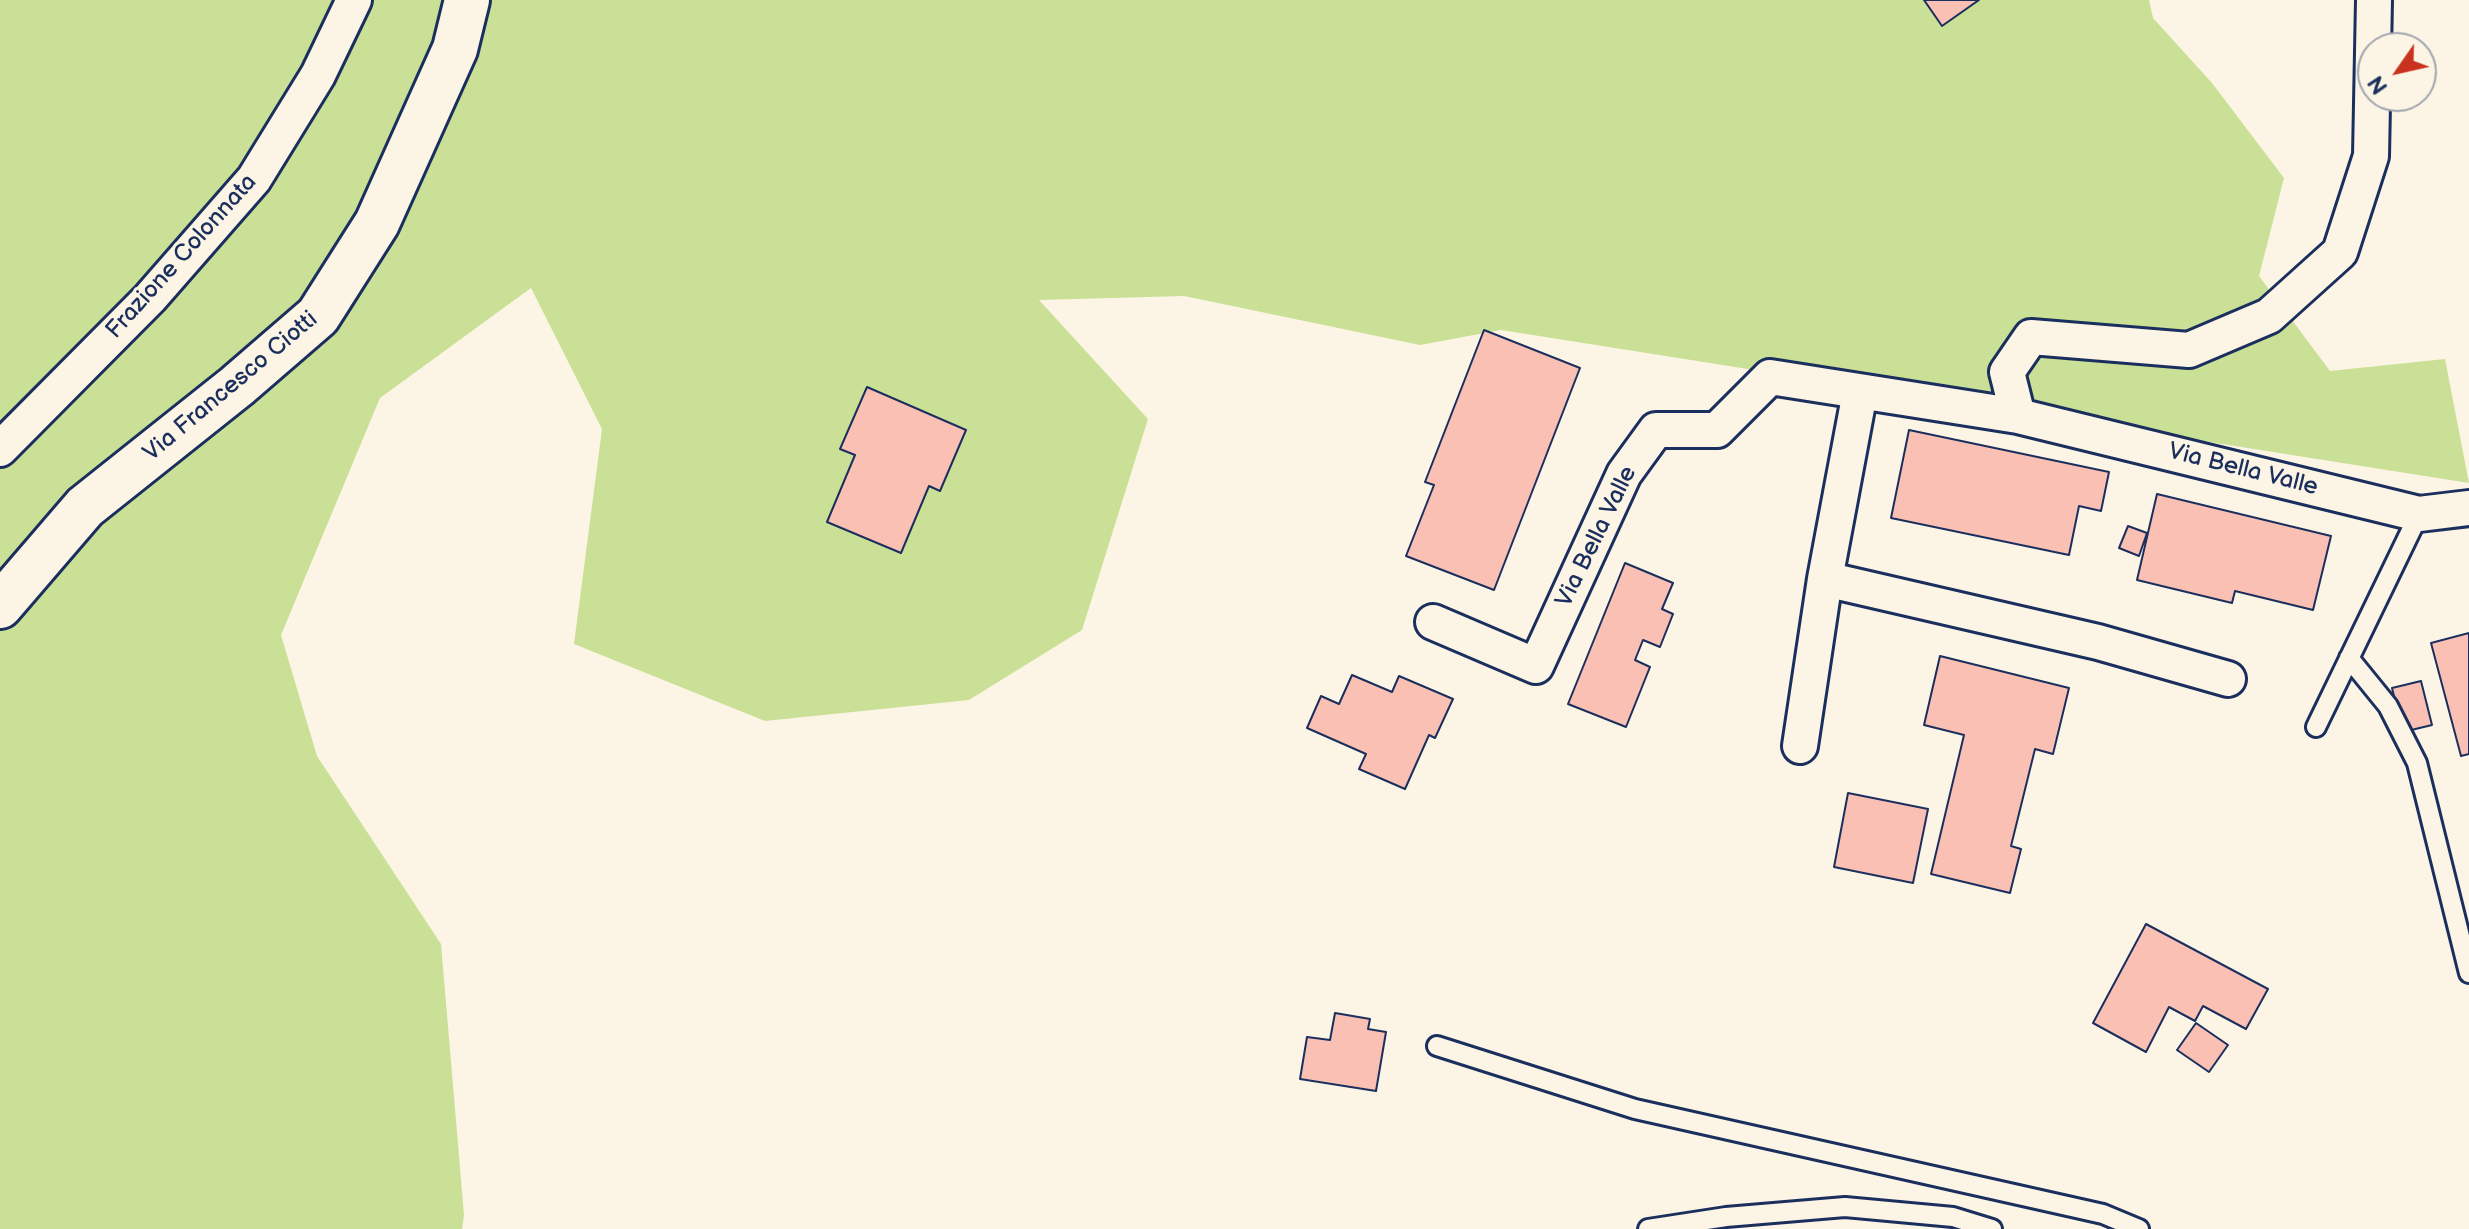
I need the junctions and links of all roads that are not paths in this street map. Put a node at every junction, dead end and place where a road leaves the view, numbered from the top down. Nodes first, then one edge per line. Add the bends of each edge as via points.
1 (354, 0) edge
2 (467, 0) edge
3 (2374, 0) edge
4 (1860, 392) junction
5 (2018, 416) junction
6 (0, 449) edge
7 (2469, 508) edge
8 (2419, 514) junction
9 (1825, 579) junction
10 (0, 606) edge
11 (1433, 622) dead end
12 (2349, 658) junction
13 (2228, 679) dead end
14 (2316, 727) dead end
15 (1800, 746) dead end
16 (2469, 973) edge
17 (1437, 1046) dead end
18 (1648, 1229) edge
19 (1992, 1229) edge
20 (2139, 1229) edge

1 - 6 street, Frazione Colonnata via 318,75 254,179 150,298
2 - 10 street, Via Francesco Ciotti via 455,49 377,223 318,316 85,507
3 - 5 street via 2371,156 2340,252 2269,316 2189,350 2031,337 2007,372
4 - 5 street, Via Bella Valle
4 - 9 street
4 - 11 street, Via Bella Valle via 1770,377 1717,430 1656,430 1624,474 1536,666
5 - 8 street, Via Bella Valle
7 - 8 street, Via Bella Valle
8 - 12 lane
9 - 13 street via 2098,642
9 - 15 street
12 - 14 lane
12 - 16 lane via 2388,706 2417,763
17 - 20 lane via 1635,1109 2103,1214
18 - 19 lane via 1845,1207 1953,1217

